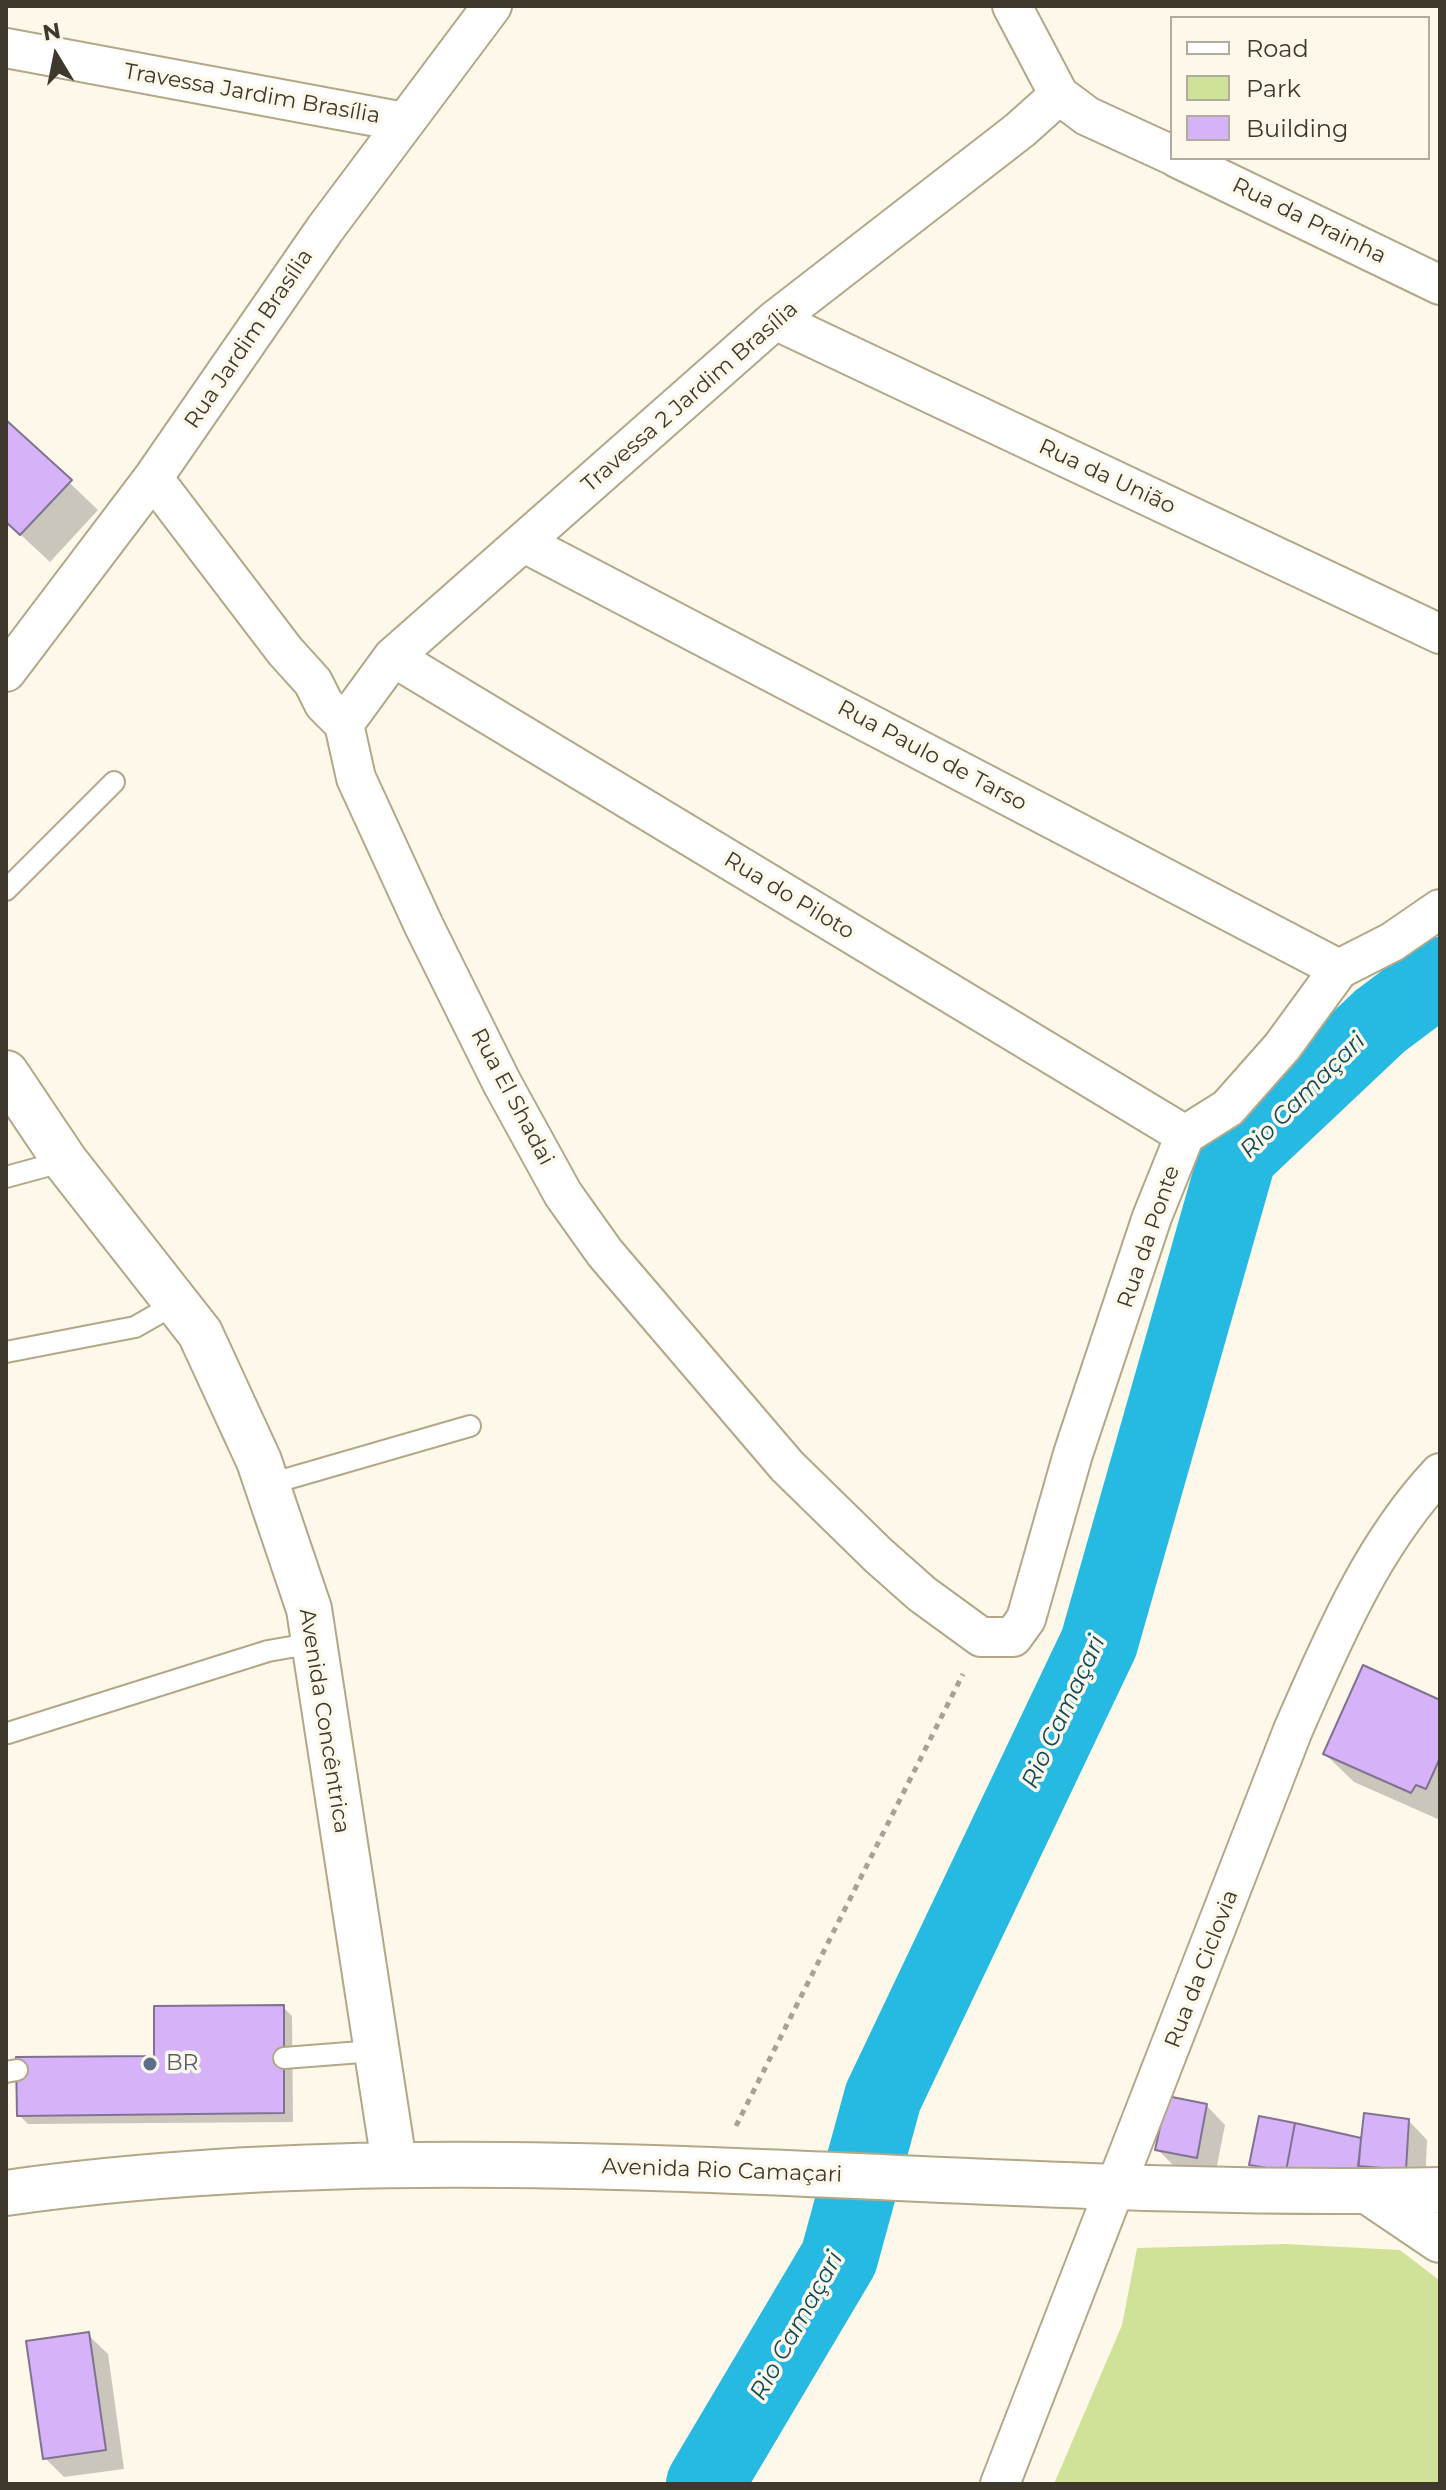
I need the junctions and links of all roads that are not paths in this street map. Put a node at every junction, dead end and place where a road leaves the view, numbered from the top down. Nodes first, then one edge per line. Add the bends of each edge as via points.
1 (492, 6) edge
2 (1012, 6) edge
3 (6, 48) edge
4 (1059, 95) junction
5 (404, 122) junction
6 (1170, 155) edge
7 (1181, 160) edge
8 (1440, 285) edge
9 (775, 320) junction
10 (153, 478) junction
11 (524, 543) junction
12 (1440, 634) edge
13 (393, 657) junction
14 (6, 672) edge
15 (344, 724) junction
16 (114, 782) dead end
17 (6, 890) edge
18 (1440, 909) edge
19 (1339, 969) junction
20 (6, 1073) edge
21 (1185, 1135) junction
22 (65, 1161) junction
23 (6, 1177) edge
24 (177, 1303) junction
25 (6, 1352) edge
26 (470, 1426) dead end
27 (1440, 1473) edge
28 (266, 1485) junction
29 (981, 1637) joint
30 (314, 1643) junction
31 (8, 1733) dead end
32 (374, 2051) junction
33 (284, 2058) dead end
34 (394, 2163) junction
35 (1116, 2190) junction
36 (1440, 2190) edge
37 (1369, 2192) junction
38 (6, 2193) edge
39 (1440, 2240) edge
40 (1000, 2484) edge

1 - 5 street, Rua Jardim Brasília
2 - 4 street
3 - 5 street, Travessa Jardim Brasília
4 - 6 street, Rua da Prainha via 1087,116
4 - 9 street, Travessa 2 Jardim Brasília
5 - 10 street, Rua Jardim Brasília
7 - 8 street, Rua da Prainha
9 - 11 street, Travessa 2 Jardim Brasília
9 - 12 street, Rua da União
10 - 14 street, Rua Jardim Brasília
10 - 15 street, Rua El Shadai
11 - 13 street, Travessa 2 Jardim Brasília
11 - 19 street, Rua Paulo de Tarso
13 - 15 street, Travessa 2 Jardim Brasília
13 - 21 street, Rua do Piloto
15 - 29 street, Rua El Shadai via 356,778 424,926 563,1194 656,1316 787,1466 900,1575
16 - 17 lane
18 - 19 street
19 - 21 street via 1282,1047 1228,1108
20 - 22 street, Avenida Concêntrica
21 - 29 street, Rua da Ponte via 1073,1454 1026,1619 1013,1637
22 - 23 lane
22 - 24 street, Avenida Concêntrica
24 - 25 lane via 135,1327
24 - 28 street, Avenida Concêntrica via 200,1333
26 - 28 lane
27 - 35 street, Rua da Ciclovia via 1380,1555 1338,1629 1288,1744
28 - 30 street, Avenida Concêntrica via 309,1609
30 - 31 lane via 268,1651
30 - 32 street, Avenida Concêntrica
32 - 33 lane
32 - 34 street, Avenida Concêntrica
34 - 35 street, Avenida Rio Camaçari via 723,2169
34 - 38 street, Avenida Rio Camaçari via 169,2173
35 - 37 street, Avenida Rio Camaçari
35 - 40 street, Rua da Ciclovia
36 - 37 street, Avenida Rio Camaçari
37 - 39 street

